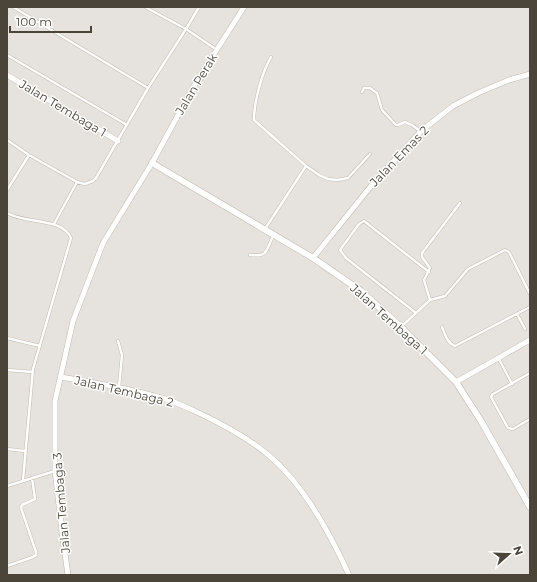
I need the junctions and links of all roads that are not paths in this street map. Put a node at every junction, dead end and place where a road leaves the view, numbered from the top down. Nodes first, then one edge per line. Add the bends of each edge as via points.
1 (13, 7) edge
2 (145, 7) edge
3 (199, 7) edge
4 (244, 7) edge
5 (186, 29) junction
6 (217, 50) junction
7 (7, 55) edge
8 (270, 58) dead end
9 (530, 74) edge
10 (7, 75) edge
11 (148, 88) junction
12 (362, 92) dead end
13 (127, 125) junction
14 (420, 131) junction
15 (7, 140) edge
16 (118, 141) junction
17 (370, 154) dead end
18 (29, 155) junction
19 (152, 163) junction
20 (306, 166) junction
21 (77, 182) junction
22 (7, 190) edge
23 (460, 204) dead end
24 (7, 213) edge
25 (54, 224) junction
26 (265, 230) junction
27 (274, 235) junction
28 (250, 255) dead end
29 (313, 258) junction
30 (429, 272) junction
31 (530, 294) edge
32 (430, 300) junction
33 (530, 307) edge
34 (416, 313) junction
35 (517, 314) junction
36 (442, 326) dead end
37 (402, 327) junction
38 (524, 329) dead end
39 (7, 338) edge
40 (530, 340) edge
41 (118, 342) dead end
42 (40, 346) junction
43 (499, 359) junction
44 (7, 370) edge
45 (33, 372) junction
46 (530, 373) edge
47 (61, 377) junction
48 (456, 382) junction
49 (512, 384) junction
50 (119, 387) junction
51 (530, 419) edge
52 (7, 449) edge
53 (25, 451) junction
54 (55, 470) junction
55 (32, 478) junction
56 (23, 480) junction
57 (7, 486) edge
58 (530, 507) edge
59 (7, 566) edge
60 (68, 575) edge
61 (348, 575) edge

1 - 11 lane
2 - 5 lane
3 - 5 lane
4 - 6 street, Jalan Perak
5 - 6 lane
5 - 11 lane
6 - 19 street, Jalan Perak via 195,84
7 - 13 lane
8 - 20 lane via 264,68 254,120
9 - 14 street, Jalan Emas 2 via 478,93 453,106
10 - 16 street, Jalan Tembaga 1
11 - 13 lane
12 - 14 lane via 364,88 370,88 377,93 382,110 396,125 405,122
13 - 16 lane
14 - 29 street, Jalan Emas 2 via 371,186
15 - 18 lane
16 - 21 lane via 93,181 86,184
17 - 20 lane via 348,178 328,179
18 - 21 lane
18 - 22 lane
19 - 26 street, Jalan Tembaga 1
19 - 47 street, Jalan Tembaga 3 via 103,243 73,321
20 - 26 lane
21 - 25 lane
23 - 30 lane via 422,253 422,257 430,266
24 - 25 lane via 14,218
25 - 42 lane via 69,233 71,238
26 - 27 street, Jalan Tembaga 1
27 - 28 lane via 265,253 260,256
27 - 29 street, Jalan Tembaga 1
29 - 37 street, Jalan Tembaga 1 via 361,291
30 - 32 lane via 424,280
30 - 34 lane via 364,221 340,250 346,258
31 - 32 lane via 509,252 505,250 468,269 444,296
32 - 34 lane
33 - 35 lane
34 - 37 lane
35 - 36 lane via 455,346 447,339
35 - 38 lane
37 - 48 street, Jalan Tembaga 1
39 - 42 lane
40 - 43 street
41 - 50 lane via 122,356
42 - 45 lane
43 - 48 street
43 - 49 lane
44 - 45 lane
45 - 53 lane
46 - 49 lane
47 - 50 street, Jalan Tembaga 2
47 - 54 street, Jalan Tembaga 3 via 55,401
48 - 58 street, Jalan Tembaga 1
49 - 51 lane via 492,394 492,399 510,429
50 - 61 street, Jalan Tembaga 2 via 181,405 222,424 267,454 309,501 324,524
52 - 53 lane
53 - 56 lane
54 - 55 lane
54 - 60 street, Jalan Tembaga 3
55 - 56 lane
55 - 59 lane via 35,499 20,508 36,555
56 - 57 lane

